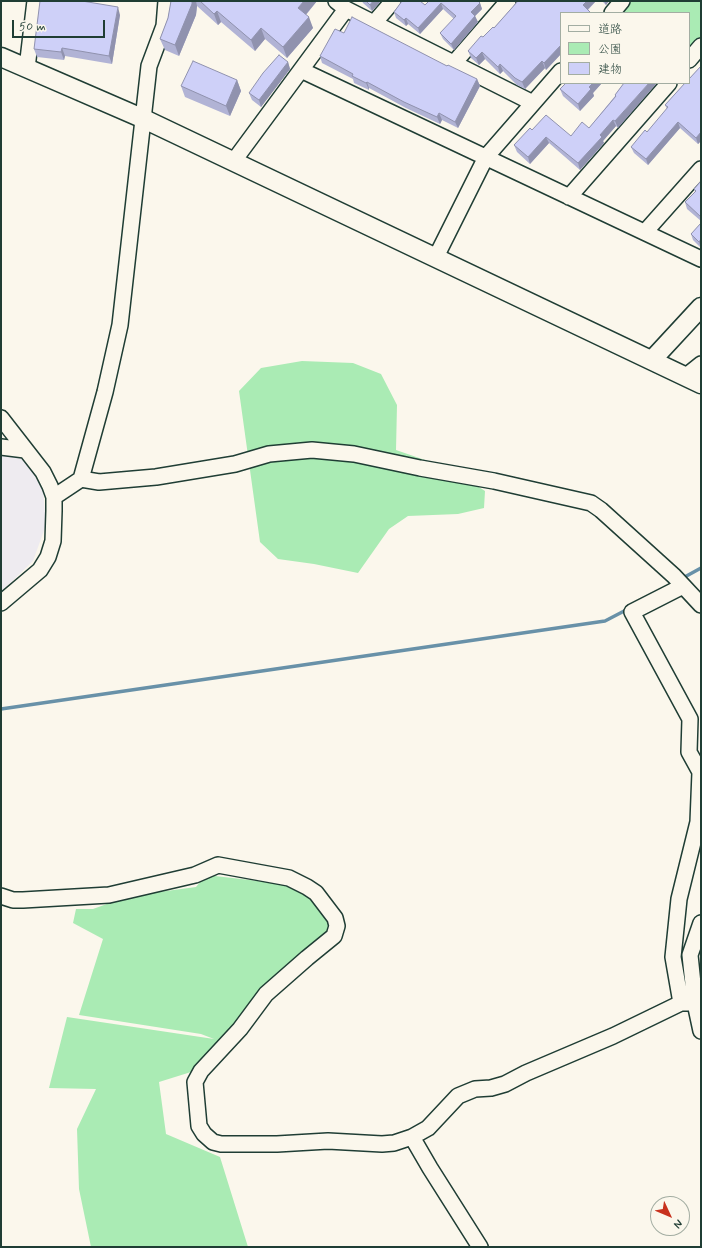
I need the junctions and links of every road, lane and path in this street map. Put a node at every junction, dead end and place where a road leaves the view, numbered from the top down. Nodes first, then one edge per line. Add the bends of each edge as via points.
1 (35, 1) edge
2 (166, 1) edge
3 (393, 1) edge
4 (508, 1) edge
5 (622, 1) edge
6 (341, 5) edge
7 (613, 12) edge
8 (374, 23) junction
9 (701, 46) edge
10 (1, 56) edge
11 (690, 59) edge
12 (454, 63) junction
13 (27, 68) junction
14 (301, 70) junction
15 (560, 72) edge
16 (667, 84) edge
17 (533, 103) junction
18 (144, 120) junction
19 (486, 157) junction
20 (233, 162) junction
21 (701, 169) edge
22 (569, 196) junction
23 (645, 232) junction
24 (436, 257) junction
25 (701, 259) edge
26 (701, 306) edge
27 (652, 360) junction
28 (701, 364) edge
29 (694, 380) edge
30 (1, 418) edge
31 (1, 447) edge
32 (25, 450) junction
33 (80, 479) junction
34 (54, 497) junction
35 (678, 581) junction
36 (1, 603) edge
37 (701, 605) edge
38 (1, 896) edge
39 (701, 924) edge
40 (688, 1003) junction
41 (701, 1031) edge
42 (412, 1137) junction
43 (480, 1247) edge

1 - 13 street
2 - 18 street via 164,26 149,66
3 - 8 street
4 - 12 street
5 - 7 street
6 - 8 street
6 - 14 street
8 - 12 street
9 - 11 street
10 - 13 street
12 - 17 street
13 - 18 street
14 - 19 street
14 - 20 street
15 - 17 street
16 - 22 street
17 - 19 street
18 - 20 street
18 - 33 street via 120,325 105,392
19 - 22 street
19 - 24 street
20 - 24 street
21 - 23 street
22 - 23 street
23 - 25 street
24 - 27 street
26 - 27 street
27 - 29 street
28 - 29 street
30 - 32 street
31 - 32 street
32 - 34 street via 43,472
33 - 34 street
33 - 35 street via 99,482 156,477 235,464 268,454 312,450 354,454 494,481 591,504 601,510
34 - 36 street via 53,541 48,557 40,570
35 - 37 street
35 - 40 street via 632,612 690,718 689,752 700,772 698,822 679,899 673,957
38 - 42 street via 23,900 110,895 195,875 218,865 289,878 307,887 316,894 334,918 337,926 334,936 266,994 240,1029 201,1071 195,1082 199,1126 213,1142 220,1144 328,1141 382,1144
39 - 40 street via 690,955
40 - 41 street
40 - 42 street via 505,1084 475,1089 458,1096 428,1128
42 - 43 street

